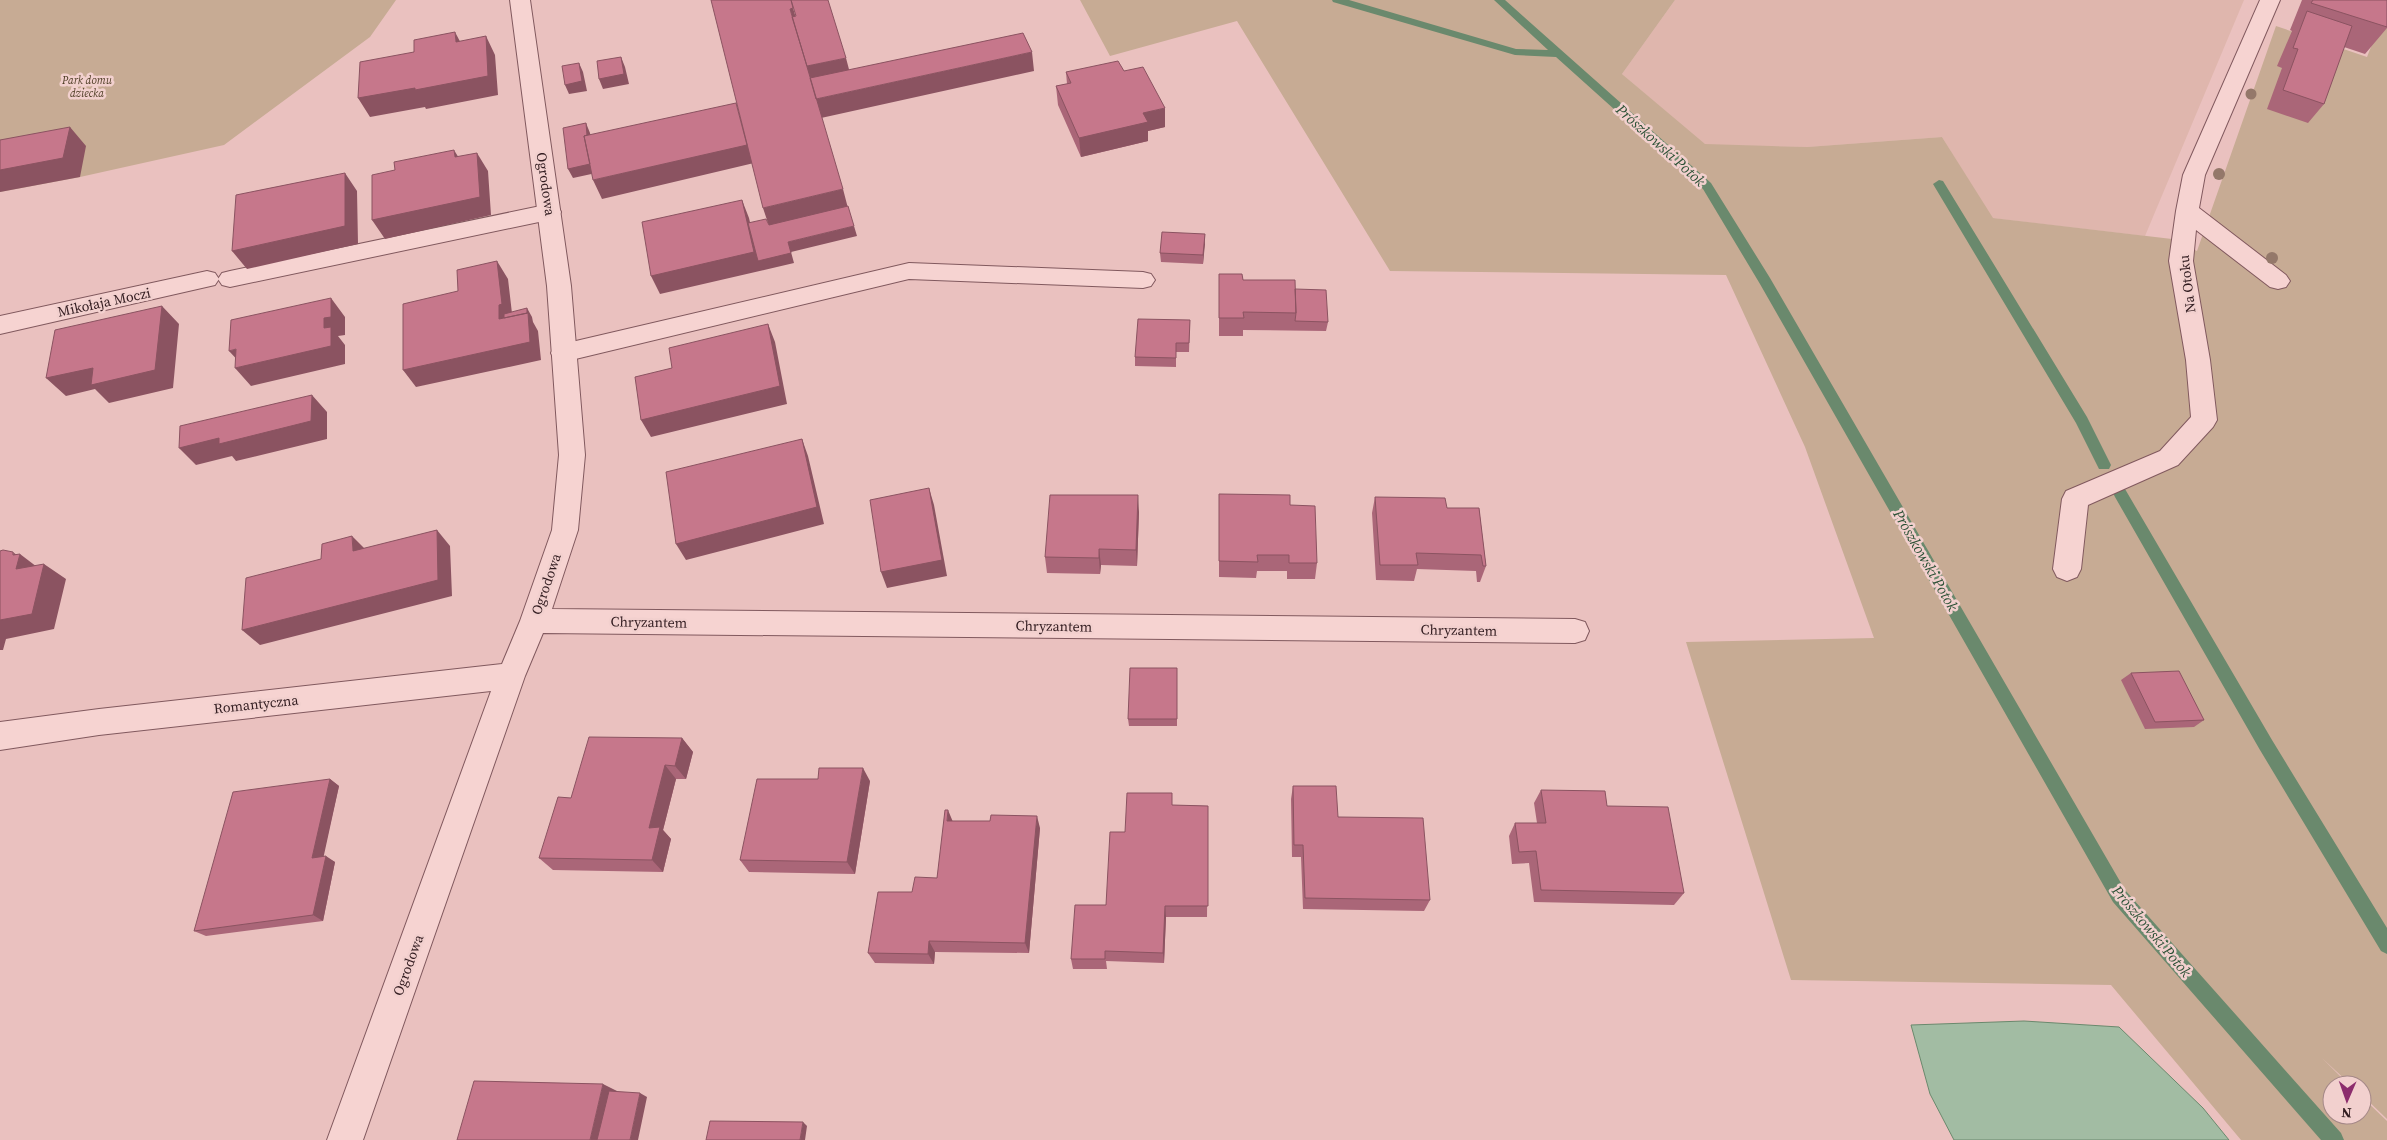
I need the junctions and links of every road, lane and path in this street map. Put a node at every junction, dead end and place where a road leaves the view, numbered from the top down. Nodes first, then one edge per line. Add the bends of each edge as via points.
1 (520, 0) edge
2 (2270, 0) edge
3 (2186, 211) junction
4 (550, 212) junction
5 (1143, 280) dead end
6 (2278, 281) dead end
7 (0, 325) edge
8 (563, 353) junction
9 (2067, 569) dead end
10 (534, 621) junction
11 (1575, 631) dead end
12 (512, 676) junction
13 (0, 736) edge
14 (345, 1140) edge

1 - 4 street, Ogrodowa
2 - 3 street, Na Otoku via 2194,175
3 - 6 street
3 - 9 street, Na Otoku via 2182,261 2204,420 2169,458 2075,498
4 - 7 street, Mikołaja Moczi
4 - 8 street, Ogrodowa via 560,286
5 - 8 street via 909,271
8 - 10 street, Ogrodowa via 572,455 564,530
10 - 11 street, Chryzantem
10 - 12 street, Ogrodowa
12 - 13 street, Romantyczna
12 - 14 street, Ogrodowa

